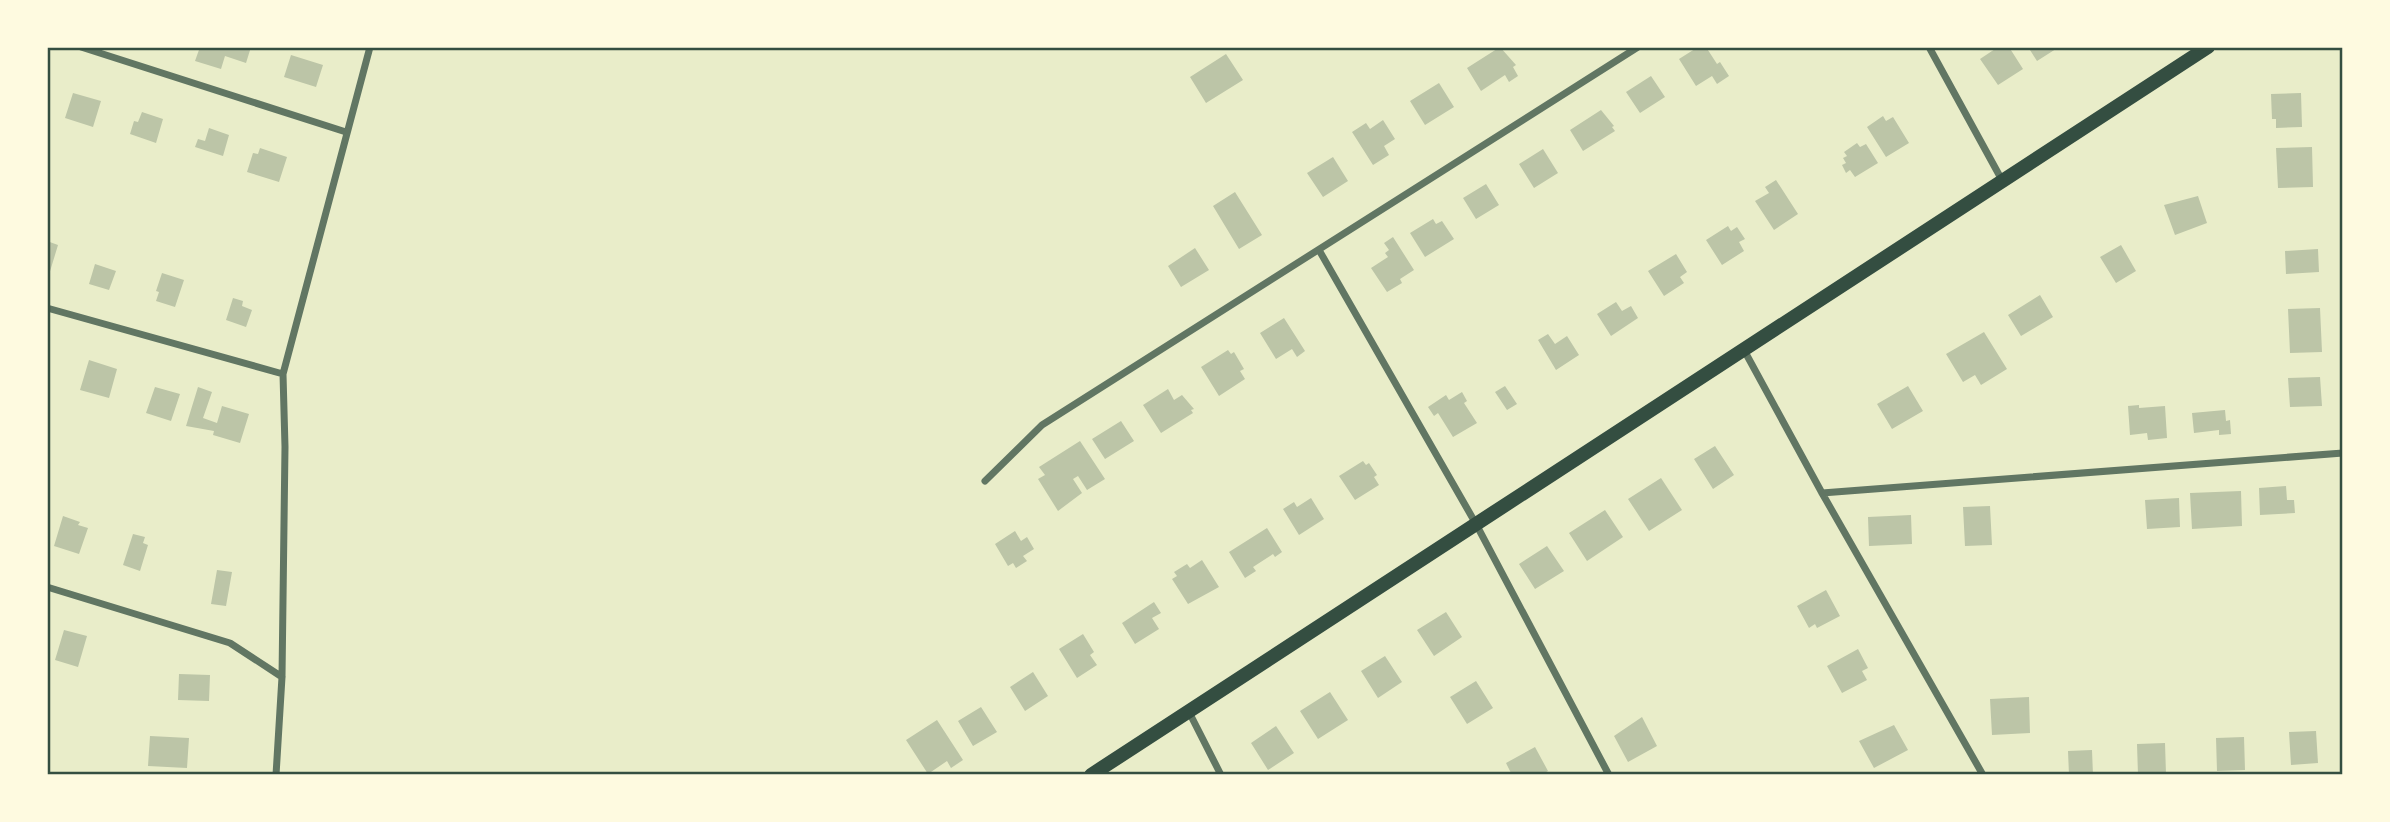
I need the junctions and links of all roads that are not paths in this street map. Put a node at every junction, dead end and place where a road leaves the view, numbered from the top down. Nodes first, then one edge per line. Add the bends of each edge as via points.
1 (81, 47) edge
2 (370, 47) edge
3 (1638, 47) edge
4 (1929, 47) edge
5 (2208, 47) edge
6 (346, 132) junction
7 (2004, 182) junction
8 (1319, 250) junction
9 (47, 308) edge
10 (1744, 350) junction
11 (283, 374) junction
12 (2343, 453) edge
13 (985, 481) dead end
14 (1822, 492) junction
15 (1476, 524) junction
16 (47, 587) edge
17 (282, 677) junction
18 (1189, 712) junction
19 (276, 775) edge
20 (1091, 775) edge
21 (1221, 775) edge
22 (1609, 775) edge
23 (1983, 775) edge

1 - 6 street
2 - 6 street
3 - 8 street
4 - 7 street
5 - 7 main road
6 - 11 street
7 - 10 main road
8 - 13 street via 1042,425
8 - 15 street
9 - 11 street
10 - 14 street
10 - 15 main road
11 - 17 street
12 - 14 street
14 - 23 street
15 - 18 main road
15 - 22 street
16 - 17 street via 230,643
17 - 19 street
18 - 20 main road
18 - 21 street

